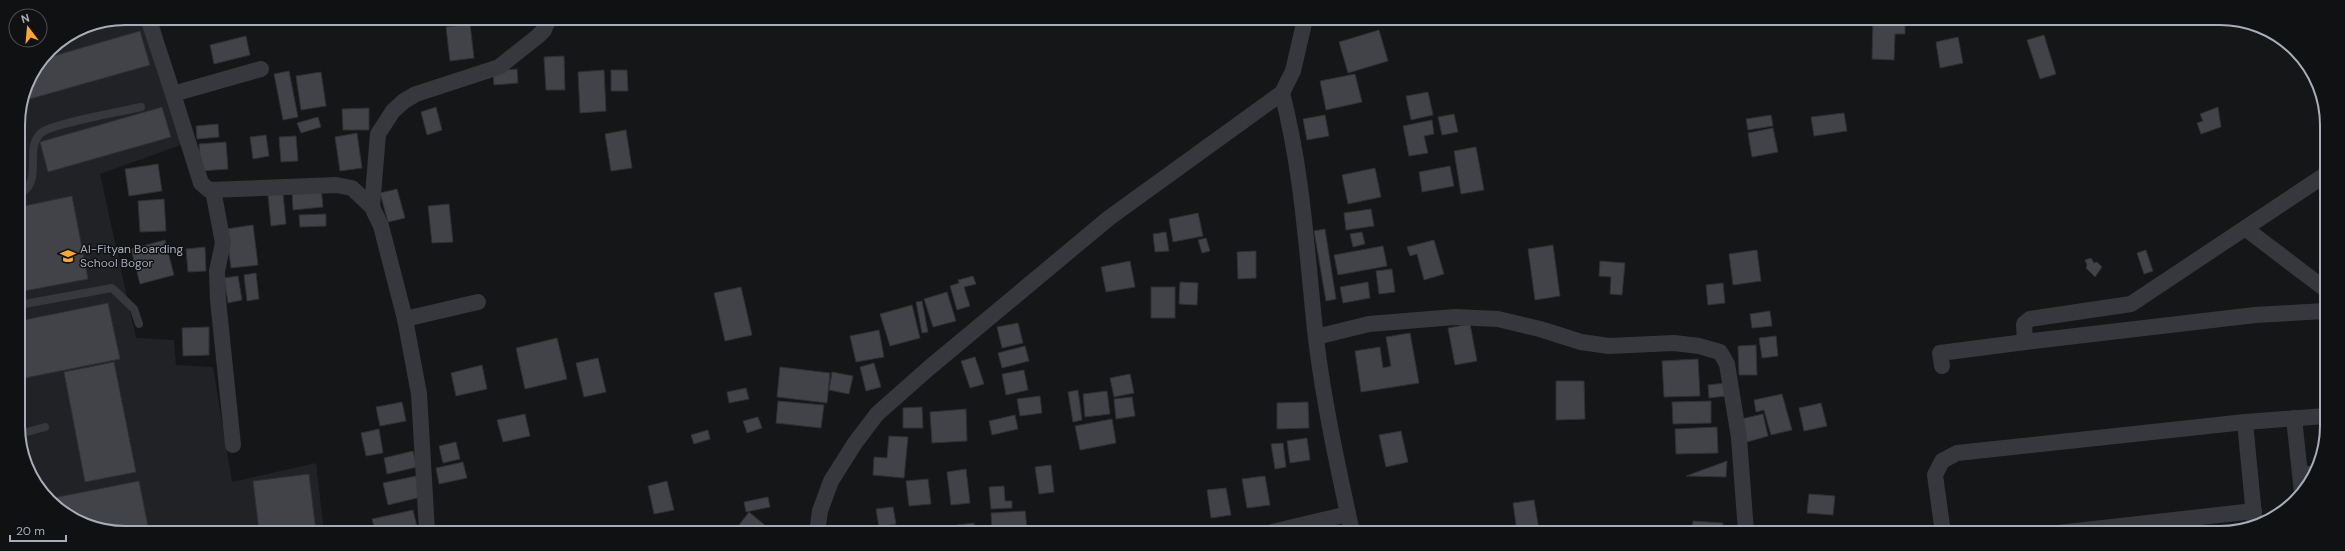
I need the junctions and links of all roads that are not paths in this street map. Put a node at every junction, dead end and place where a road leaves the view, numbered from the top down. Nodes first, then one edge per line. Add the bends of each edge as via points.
1 (150, 25) edge
2 (546, 25) edge
3 (1304, 25) edge
4 (260, 69) dead end
5 (1282, 93) junction
6 (173, 94) junction
7 (141, 107) dead end
8 (2320, 178) edge
9 (213, 190) junction
10 (25, 191) edge
11 (372, 207) junction
12 (2246, 229) junction
13 (2320, 285) edge
14 (478, 302) dead end
15 (25, 304) edge
16 (2131, 304) junction
17 (2320, 311) edge
18 (406, 319) junction
19 (139, 324) dead end
20 (2135, 328) junction
21 (1316, 337) junction
22 (2025, 342) junction
23 (1942, 366) dead end
24 (2320, 416) edge
25 (2294, 418) junction
26 (2245, 422) junction
27 (45, 427) dead end
28 (25, 432) edge
29 (233, 445) dead end
30 (2307, 474) edge
31 (1348, 514) junction
32 (2255, 518) edge
33 (427, 526) edge
34 (818, 526) edge
35 (1297, 526) edge
36 (1351, 526) edge
37 (1746, 526) edge
38 (1942, 526) edge
39 (2150, 526) edge

1 - 6 street
2 - 11 street via 538,36 499,68 416,94 393,111 378,134
3 - 5 street via 1293,71
4 - 6 street
5 - 21 street via 1298,180
5 - 34 street via 1109,218 877,414 855,443 832,481 820,511
6 - 9 street via 201,182 206,189
7 - 10 lane via 57,125 42,132 33,142 32,180
8 - 12 street
9 - 11 street via 336,185 352,188
9 - 29 street via 223,242 217,271 218,300
11 - 18 street via 381,226
12 - 13 street
12 - 16 street
14 - 18 street
15 - 19 lane via 112,288 134,309
16 - 20 street
16 - 22 street via 2030,319 2024,324
17 - 20 street via 2255,315
18 - 33 street via 419,394
20 - 22 street
21 - 31 street via 1327,416
21 - 37 street via 1369,324 1455,317 1498,318 1581,342 1609,346 1674,343 1720,352 1727,364 1739,438
22 - 23 street via 1940,353
24 - 25 street
25 - 26 street
25 - 30 street
26 - 32 street
26 - 38 street via 1958,453 1942,461 1935,475
27 - 28 lane
31 - 35 street
31 - 36 street
32 - 39 street

